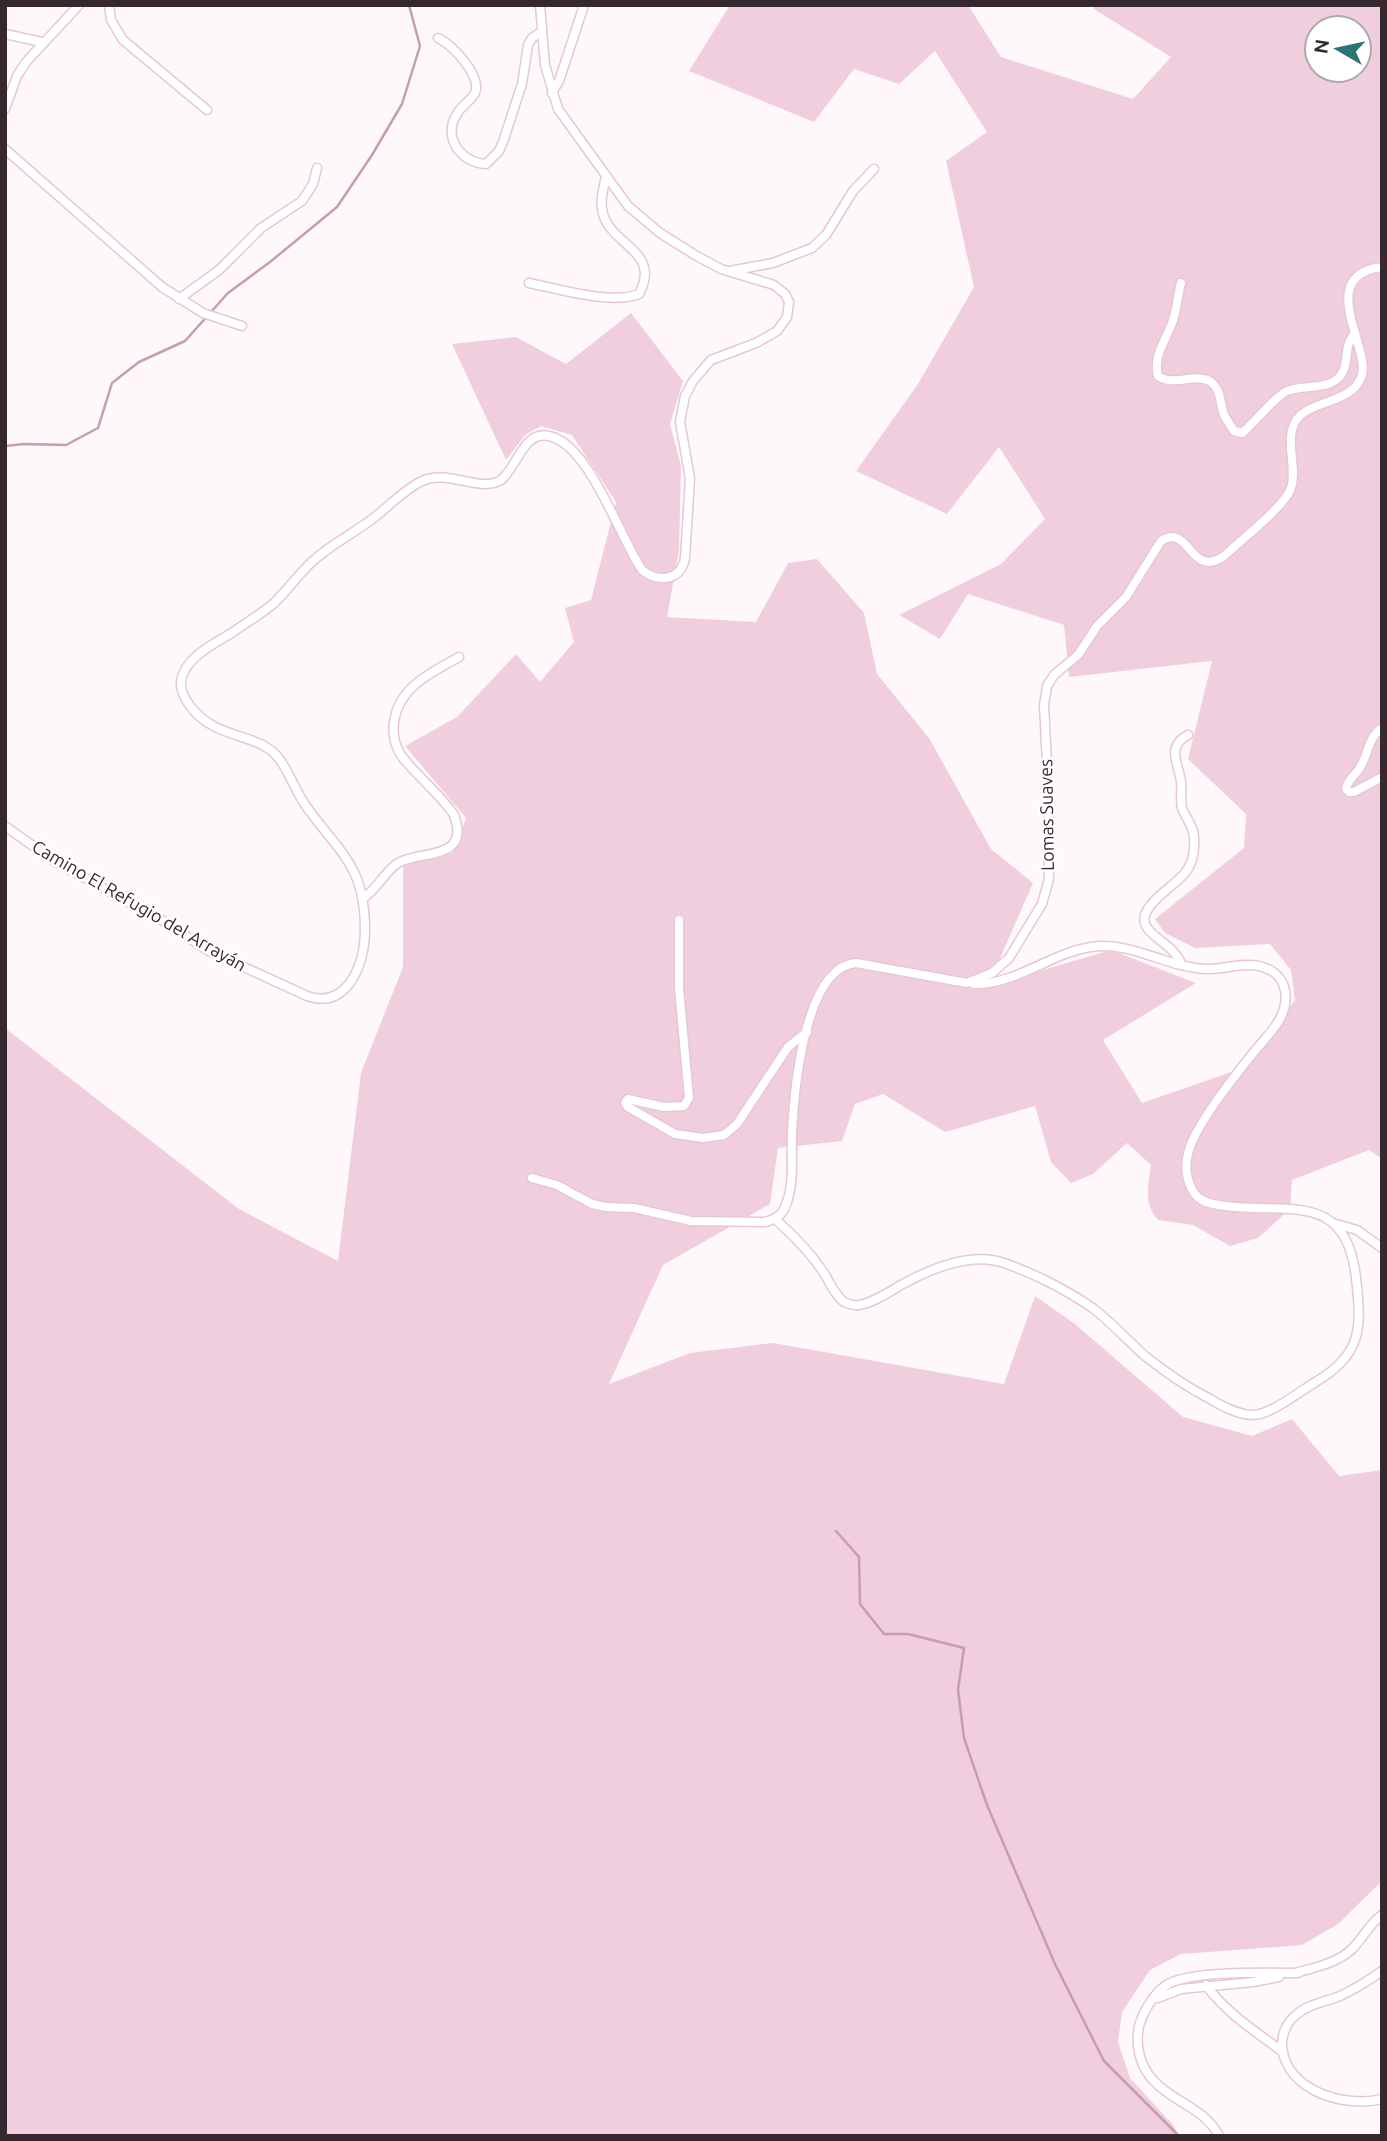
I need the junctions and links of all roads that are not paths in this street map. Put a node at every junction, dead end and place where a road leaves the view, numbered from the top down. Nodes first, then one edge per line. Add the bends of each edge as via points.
1 (79, 5) edge
2 (109, 5) edge
3 (540, 5) edge
4 (584, 5) edge
5 (541, 32) junction
6 (5, 34) edge
7 (438, 38) dead end
8 (42, 42) junction
9 (552, 93) junction
10 (5, 109) edge
11 (208, 110) dead end
12 (5, 149) edge
13 (317, 168) dead end
14 (874, 169) dead end
15 (606, 176) junction
16 (1382, 267) edge
17 (727, 271) junction
18 (1181, 283) dead end
19 (529, 284) dead end
20 (179, 299) junction
21 (242, 326) dead end
22 (1354, 335) junction
23 (459, 657) dead end
24 (1382, 728) edge
25 (1188, 735) dead end
26 (1382, 777) edge
27 (5, 826) edge
28 (363, 898) junction
29 (679, 920) dead end
30 (1182, 965) junction
31 (967, 983) junction
32 (807, 1032) junction
33 (532, 1178) dead end
34 (775, 1219) junction
35 (1336, 1224) junction
36 (1382, 1248) edge
37 (1382, 1915) edge
38 (1382, 1971) edge
39 (1298, 1973) junction
40 (1202, 1976) junction
41 (1206, 1987) junction
42 (1150, 2003) junction
43 (1283, 2052) junction
44 (1382, 2099) edge
45 (1219, 2136) edge

1 - 8 street
2 - 11 street via 111,20 124,40
3 - 5 street, Camino El Refugio del Arrayán
4 - 9 street
5 - 7 street via 528,45 521,89 503,142 485,164 462,155 453,144 453,121 475,94 476,86 460,54
5 - 9 street, Camino El Refugio del Arrayán
6 - 8 street
8 - 10 street via 21,69
9 - 15 street, Camino El Refugio del Arrayán via 565,122
12 - 20 street
13 - 20 street via 302,201 261,228 219,270
14 - 17 street via 812,248 773,263
15 - 17 street, Camino El Refugio del Arrayán via 628,206 660,233
15 - 19 street via 602,211 643,262 646,272 639,294 609,298
16 - 22 street, Lomas Suaves via 1360,275 1351,290 1349,314
17 - 28 street, Camino El Refugio del Arrayán via 778,288 788,298 789,311 771,335 706,364 685,396 680,429 690,485 685,562 679,573 660,578 642,570 583,464 564,443 543,435 529,442 498,481 442,477 417,484 319,556 273,603 204,651 185,671 182,691 201,718 263,746 280,760 306,806 350,863
18 - 22 street via 1174,318 1155,364 1158,376 1211,382 1234,432 1242,433 1256,422 1283,393 1331,383 1341,376
20 - 21 street
22 - 31 street, Lomas Suaves via 1363,366 1360,380 1343,395 1296,420 1292,483 1286,497 1215,561 1198,559 1178,537 1161,541 1126,597 1097,626 1078,655 1049,681 1044,705 1047,889 1009,958 992,973
23 - 28 street via 410,689 398,707 393,729 401,755 454,815 454,840 444,851 399,862
24 - 26 street via 1371,738 1365,760 1346,789 1354,792
25 - 30 street via 1177,744 1174,759 1182,807 1193,828 1193,856 1185,873 1147,911 1145,920
27 - 28 street, Camino El Refugio del Arrayán via 54,861 207,950 316,999 336,996 357,970 365,936
29 - 32 street via 680,1009 690,1098 684,1106 673,1108 628,1099 628,1107 675,1134 724,1135 737,1124 788,1047
30 - 31 street via 1131,950 1094,946 993,982
30 - 35 street via 1202,969 1258,966 1278,976 1286,996 1281,1019 1227,1087 1192,1141 1186,1167 1193,1193 1215,1204 1311,1211
31 - 32 street via 862,963 845,965 824,984
32 - 34 street via 796,1086 790,1188 784,1211
33 - 34 street via 606,1207 634,1208 691,1221
34 - 35 street via 817,1264 839,1297 850,1304 862,1304 951,1264 978,1259 1003,1262 1083,1302 1144,1355 1195,1391 1222,1406 1254,1415 1331,1372 1353,1348 1359,1322 1356,1277 1349,1247
35 - 36 street via 1357,1230
37 - 39 street via 1351,1951
38 - 43 street via 1361,1986 1294,2016 1282,2036
39 - 40 street
39 - 41 street
40 - 41 street
40 - 42 street via 1166,1985
41 - 42 street via 1165,1993
41 - 43 street
42 - 45 street via 1138,2032 1144,2066 1159,2087 1209,2120
43 - 44 street via 1300,2081 1313,2089 1349,2101

